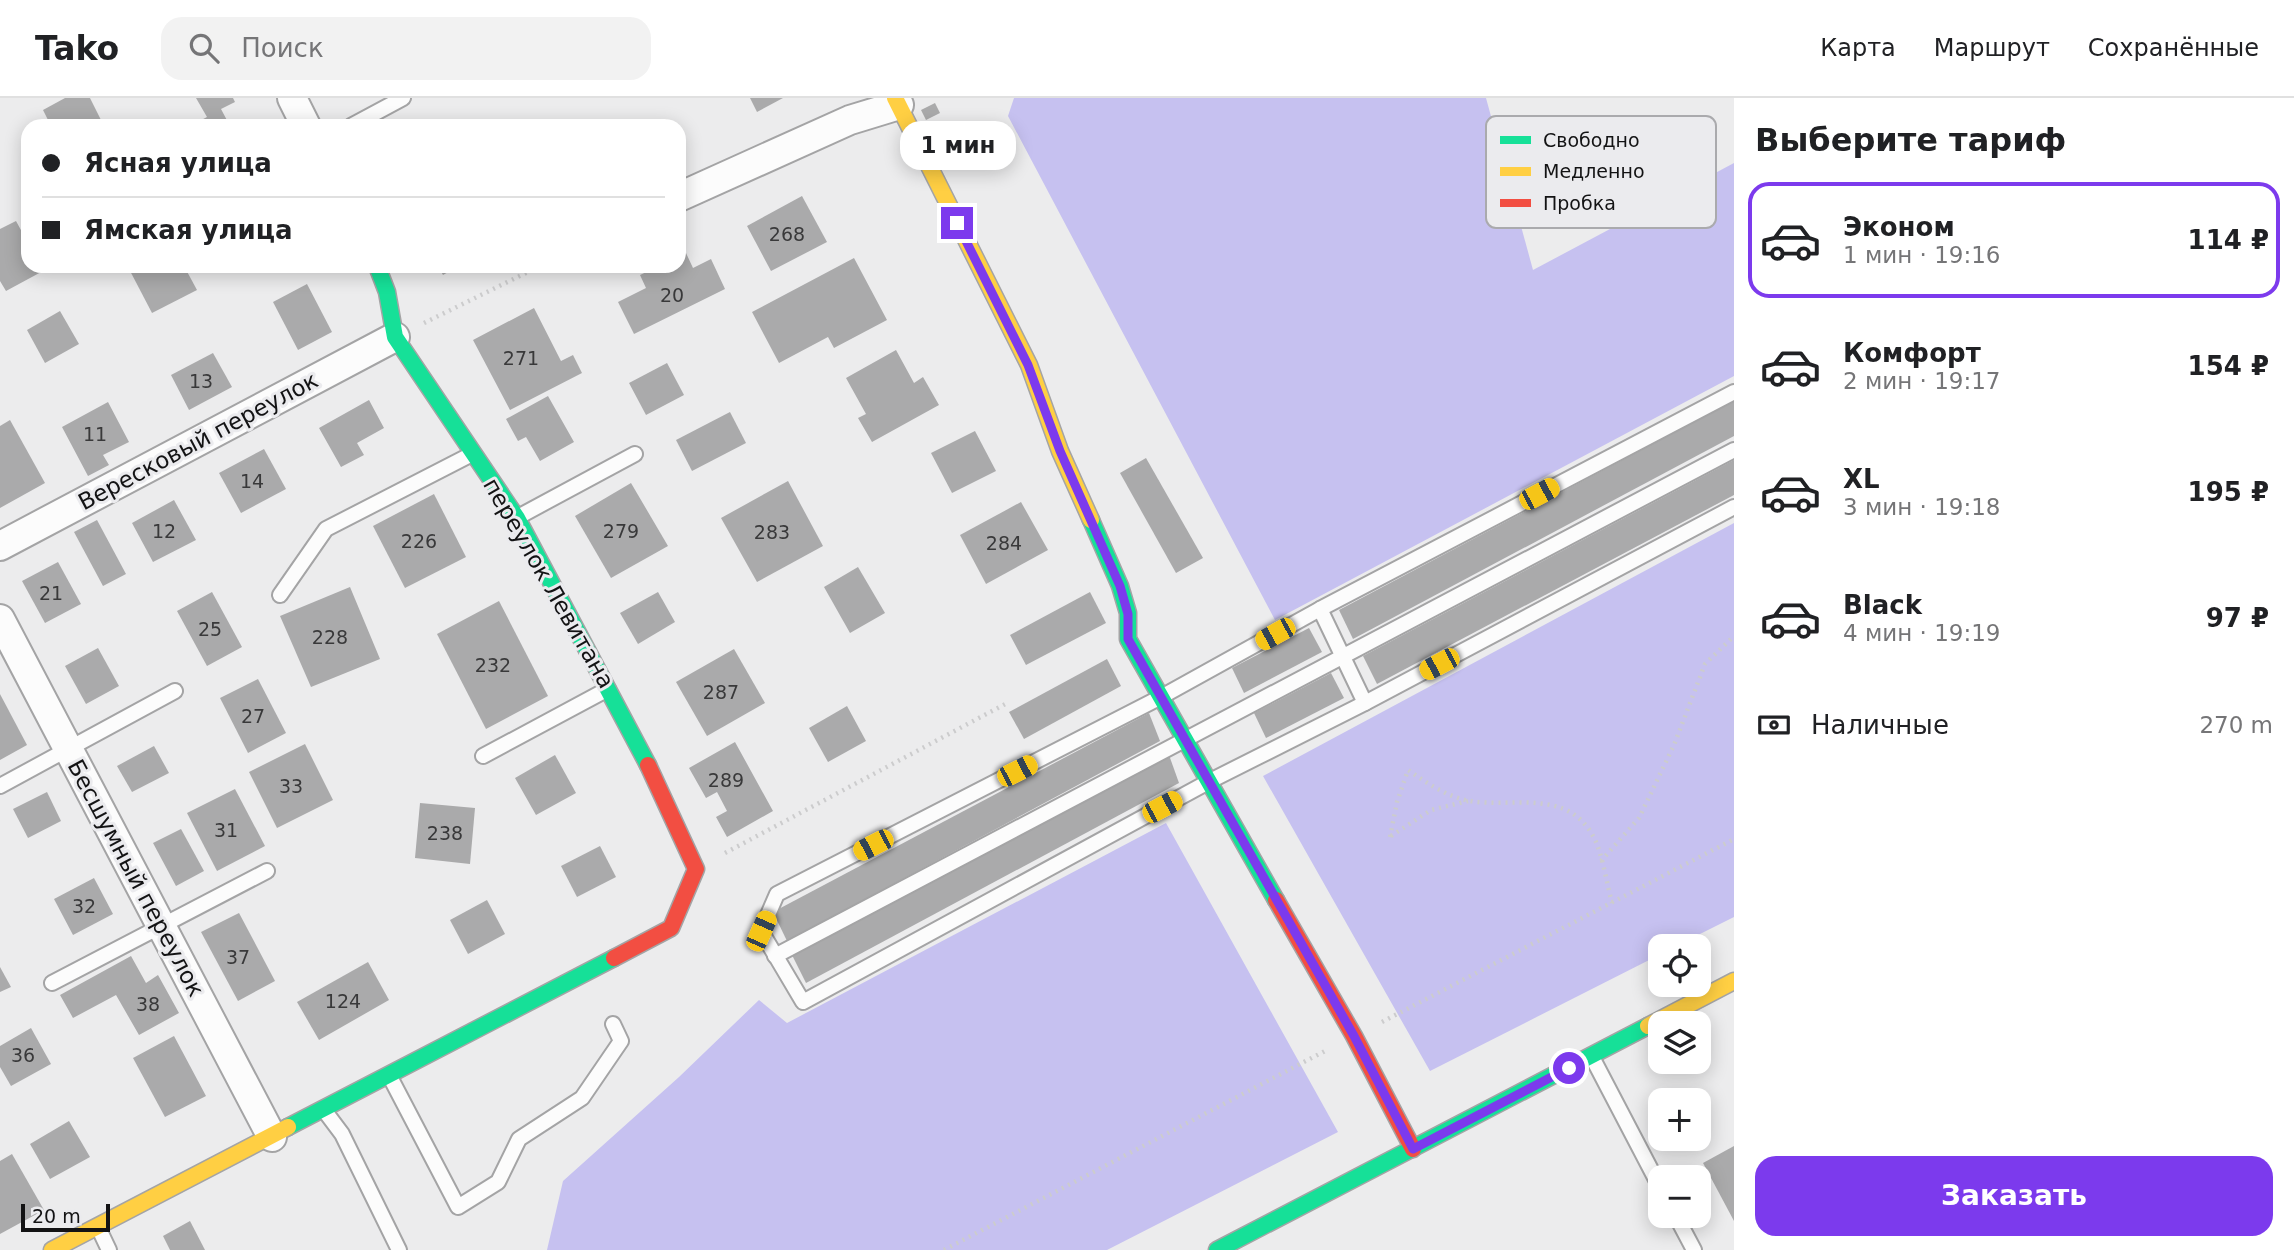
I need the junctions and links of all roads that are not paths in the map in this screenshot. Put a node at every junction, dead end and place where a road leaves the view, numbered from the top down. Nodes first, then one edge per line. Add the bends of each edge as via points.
1 (292, 98) edge
2 (403, 98) edge
3 (901, 100) edge
4 (302, 119) edge
5 (364, 119) edge
6 (686, 194) edge
7 (380, 273) edge
8 (395, 337) junction
9 (1734, 392) edge
10 (1734, 450) edge
11 (473, 453) junction
12 (635, 454) dead end
13 (1734, 508) edge
14 (517, 518) junction
15 (0, 546) edge
16 (281, 595) dead end
17 (1320, 609) junction
18 (0, 620) edge
19 (1343, 656) junction
20 (609, 689) junction
21 (175, 691) dead end
22 (1161, 697) junction
23 (1365, 703) junction
24 (1185, 741) junction
25 (69, 750) junction
26 (483, 756) dead end
27 (1210, 780) junction
28 (0, 786) edge
29 (267, 871) dead end
30 (161, 926) junction
31 (775, 956) junction
32 (1734, 981) edge
33 (52, 983) dead end
34 (613, 1024) dead end
35 (1592, 1057) junction
36 (389, 1073) junction
37 (323, 1108) junction
38 (272, 1137) junction
39 (1413, 1149) junction
40 (1648, 1165) edge
41 (99, 1227) junction
42 (1682, 1228) edge
43 (52, 1250) edge
44 (109, 1250) edge
45 (399, 1250) edge
46 (1217, 1250) edge
47 (1694, 1250) edge

1 - 4 street
2 - 5 lane
3 - 6 street
3 - 22 street via 1028,365 1060,451 1120,586 1128,614 1128,639
7 - 8 street, переулок Левитана
8 - 11 street, переулок Левитана
8 - 15 street, Вересковый переулок
9 - 17 lane
10 - 19 lane
11 - 14 street, переулок Левитана
11 - 16 lane via 326,529
12 - 14 lane
13 - 23 lane
14 - 20 street, переулок Левитана
17 - 19 lane
17 - 22 lane
18 - 25 street, Бесшумный переулок
19 - 23 lane
19 - 24 lane
20 - 26 lane
20 - 36 street, переулок Левитана via 696,869 671,928
21 - 25 lane
22 - 24 street
22 - 31 lane via 777,894 761,931
23 - 27 lane
24 - 27 street
24 - 31 lane
25 - 28 lane
25 - 30 street, Бесшумный переулок
27 - 31 lane via 803,1002
27 - 39 street
29 - 30 lane
30 - 33 lane
30 - 38 street, Бесшумный переулок
32 - 35 street
34 - 36 lane via 621,1041 582,1098 519,1139 498,1182 458,1207
35 - 39 street
35 - 40 lane
36 - 37 street
37 - 38 street
37 - 45 lane via 342,1134
38 - 41 street
39 - 46 street
41 - 43 street
41 - 44 lane
42 - 47 lane

